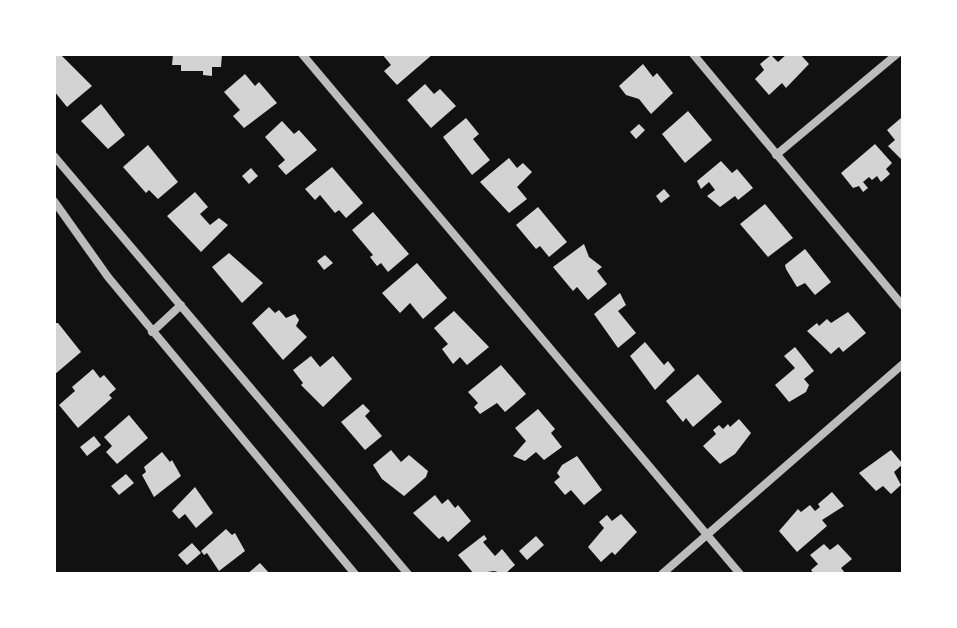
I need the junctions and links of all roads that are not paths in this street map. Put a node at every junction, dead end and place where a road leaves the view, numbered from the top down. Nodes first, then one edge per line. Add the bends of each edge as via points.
1 (302, 54) edge
2 (693, 54) edge
3 (897, 54) edge
4 (776, 155) junction
5 (54, 156) edge
6 (54, 201) edge
7 (181, 305) junction
8 (903, 306) edge
9 (152, 332) junction
10 (903, 364) edge
11 (707, 536) junction
12 (355, 574) edge
13 (408, 574) edge
14 (662, 574) edge
15 (740, 574) edge

1 - 11 street
2 - 4 street
3 - 4 street
4 - 8 street
5 - 7 street
6 - 9 street
7 - 9 street
7 - 13 street
9 - 12 street
10 - 11 street
11 - 14 street
11 - 15 street

